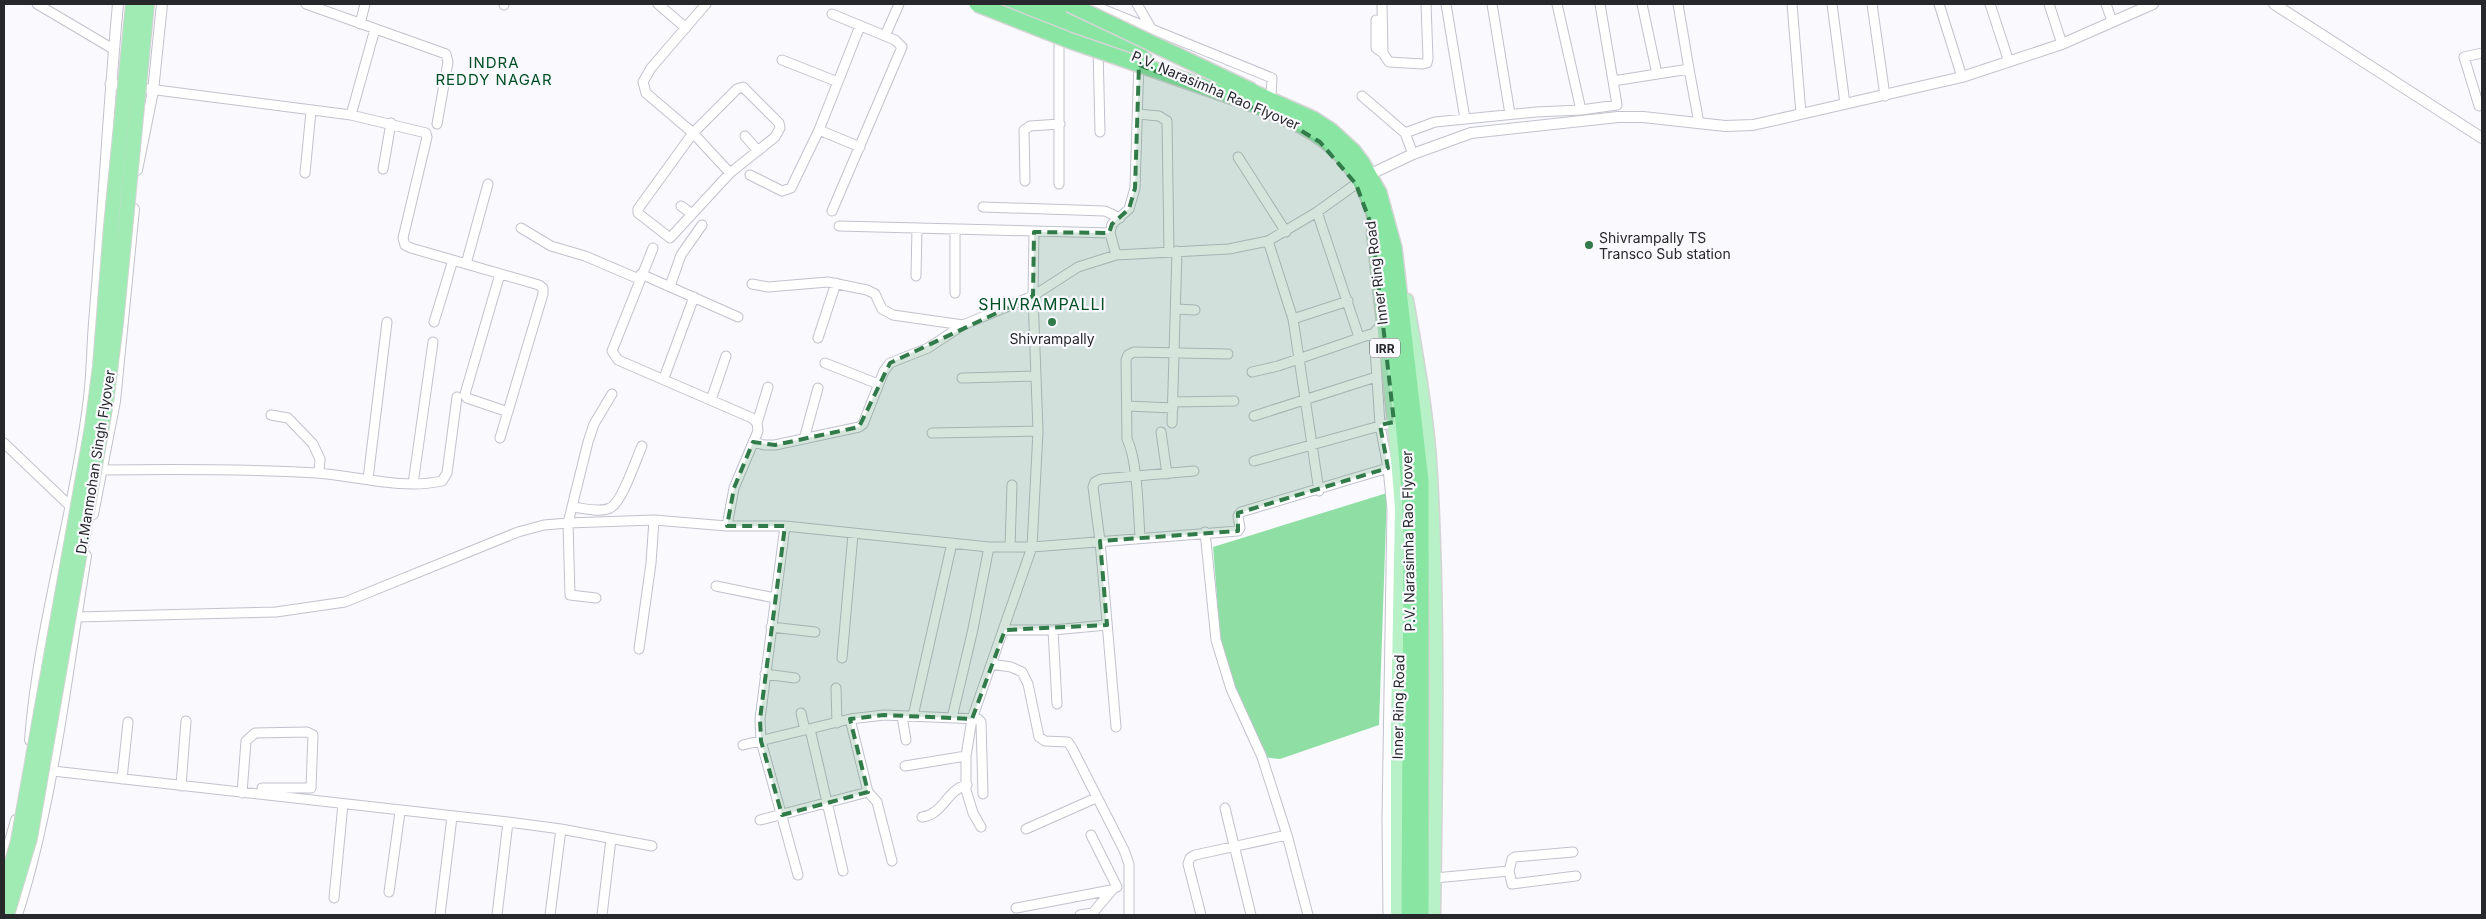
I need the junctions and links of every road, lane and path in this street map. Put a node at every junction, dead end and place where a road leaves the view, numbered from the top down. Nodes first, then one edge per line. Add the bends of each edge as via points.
1 (36, 4) edge
2 (133, 4) edge
3 (146, 4) edge
4 (162, 4) edge
5 (306, 4) edge
6 (365, 4) edge
7 (658, 4) edge
8 (706, 4) edge
9 (894, 4) edge
10 (900, 4) edge
11 (976, 4) edge
12 (1004, 4) edge
13 (1010, 4) edge
14 (1040, 4) edge
15 (1046, 4) edge
16 (1069, 4) edge
17 (1090, 4) edge
18 (1137, 4) edge
19 (1382, 4) edge
20 (1426, 4) edge
21 (1446, 4) edge
22 (1492, 4) edge
23 (1557, 4) edge
24 (1600, 4) edge
25 (1642, 4) edge
26 (1678, 4) edge
27 (1792, 4) edge
28 (1832, 4) edge
29 (1872, 4) edge
30 (1939, 4) edge
31 (1990, 4) edge
32 (2049, 4) edge
33 (2106, 4) edge
34 (2153, 4) edge
35 (2274, 4) edge
36 (115, 5) edge
37 (832, 14) dead end
38 (1376, 20) dead end
39 (2112, 22) junction
40 (360, 24) junction
41 (860, 26) junction
42 (1058, 26) junction
43 (686, 28) junction
44 (375, 29) junction
45 (1152, 30) junction
46 (883, 35) junction
47 (1098, 42) junction
48 (2062, 44) junction
49 (113, 48) junction
50 (1383, 53) junction
51 (2482, 53) edge
52 (782, 60) dead end
53 (1140, 60) junction
54 (2008, 62) junction
55 (1689, 69) junction
56 (1656, 74) junction
57 (1962, 77) junction
58 (838, 82) junction
59 (1613, 82) junction
60 (110, 84) junction
61 (153, 91) junction
62 (1271, 96) junction
63 (1362, 96) dead end
64 (1885, 96) junction
65 (1250, 97) junction
66 (1845, 104) junction
67 (2482, 105) edge
68 (1581, 110) junction
69 (312, 111) junction
70 (1548, 111) junction
71 (1536, 112) junction
72 (1138, 114) junction
73 (1510, 114) junction
74 (1801, 114) junction
75 (351, 115) junction
76 (1465, 119) junction
77 (1699, 123) junction
78 (391, 124) junction
79 (437, 124) dead end
80 (1060, 124) junction
81 (1550, 124) junction
82 (1538, 126) junction
83 (819, 130) junction
84 (1100, 132) dead end
85 (693, 133) junction
86 (1405, 133) junction
87 (745, 136) dead end
88 (2482, 138) edge
89 (860, 147) junction
90 (1435, 148) junction
91 (758, 151) junction
92 (1413, 154) junction
93 (1238, 157) dead end
94 (383, 169) dead end
95 (305, 173) dead end
96 (730, 173) junction
97 (1376, 174) junction
98 (750, 175) dead end
99 (1025, 181) dead end
100 (488, 184) dead end
101 (1059, 184) dead end
102 (1356, 184) junction
103 (681, 206) dead end
104 (983, 207) dead end
105 (832, 211) dead end
106 (1317, 212) junction
107 (692, 214) junction
108 (1120, 218) junction
109 (702, 225) dead end
110 (839, 226) dead end
111 (521, 228) dead end
112 (917, 228) junction
113 (955, 229) junction
114 (1034, 232) junction
115 (1286, 232) junction
116 (1110, 234) junction
117 (1268, 241) junction
118 (653, 248) dead end
119 (1173, 251) junction
120 (1116, 255) junction
121 (453, 260) junction
122 (466, 264) junction
123 (500, 274) junction
124 (640, 276) junction
125 (916, 276) dead end
126 (836, 283) junction
127 (752, 284) dead end
128 (670, 286) junction
129 (954, 294) dead end
130 (1033, 296) junction
131 (694, 297) junction
132 (1348, 300) junction
133 (1177, 309) junction
134 (1194, 310) dead end
135 (738, 317) dead end
136 (1293, 319) junction
137 (387, 322) dead end
138 (434, 322) dead end
139 (963, 325) junction
140 (1378, 329) junction
141 (93, 335) junction
142 (1359, 337) junction
143 (818, 338) dead end
144 (122, 339) junction
145 (433, 342) dead end
146 (1174, 353) junction
147 (1228, 354) dead end
148 (726, 356) dead end
149 (1299, 359) junction
150 (825, 363) dead end
151 (1252, 372) dead end
152 (1036, 376) junction
153 (1376, 376) junction
154 (664, 378) junction
155 (962, 378) dead end
156 (878, 384) junction
157 (768, 387) dead end
158 (818, 388) dead end
159 (612, 394) dead end
160 (457, 397) dead end
161 (711, 400) junction
162 (1234, 401) dead end
163 (1304, 401) junction
164 (1173, 405) junction
165 (1126, 406) junction
166 (508, 412) junction
167 (271, 415) dead end
168 (1254, 416) dead end
169 (1172, 422) dead end
170 (1394, 422) junction
171 (757, 423) junction
172 (1380, 424) junction
173 (1038, 431) junction
174 (1161, 432) dead end
175 (932, 433) dead end
176 (500, 438) dead end
177 (804, 439) junction
178 (753, 442) junction
179 (4, 443) edge
180 (642, 446) dead end
181 (1311, 446) junction
182 (1254, 461) dead end
183 (1388, 468) junction
184 (102, 470) junction
185 (1194, 471) dead end
186 (319, 474) junction
187 (1167, 474) junction
188 (1135, 477) junction
189 (368, 479) junction
190 (414, 484) junction
191 (1012, 485) dead end
192 (1319, 490) junction
193 (70, 506) junction
194 (572, 507) junction
195 (94, 512) junction
196 (654, 520) junction
197 (568, 523) junction
198 (727, 526) junction
199 (785, 526) junction
200 (1206, 532) junction
201 (853, 534) junction
202 (1140, 537) junction
203 (1100, 540) junction
204 (952, 543) junction
205 (1032, 546) junction
206 (989, 547) junction
207 (1010, 547) junction
208 (716, 586) dead end
209 (596, 598) dead end
210 (775, 598) junction
211 (76, 617) junction
212 (1107, 625) junction
213 (771, 627) junction
214 (1005, 630) junction
215 (1053, 630) junction
216 (815, 632) dead end
217 (639, 649) dead end
218 (842, 658) dead end
219 (991, 664) junction
220 (765, 674) junction
221 (795, 678) dead end
222 (836, 688) dead end
223 (1057, 704) dead end
224 (801, 713) dead end
225 (902, 716) junction
226 (913, 716) junction
227 (952, 718) junction
228 (850, 719) junction
229 (972, 719) junction
230 (186, 720) dead end
231 (128, 722) dead end
232 (837, 723) junction
233 (1116, 727) dead end
234 (807, 730) junction
235 (906, 740) dead end
236 (762, 741) junction
237 (743, 745) dead end
238 (966, 756) junction
239 (905, 766) dead end
240 (53, 771) junction
241 (122, 779) junction
242 (966, 785) junction
243 (181, 786) junction
244 (262, 788) dead end
245 (868, 792) junction
246 (242, 794) junction
247 (982, 794) dead end
248 (1096, 798) junction
249 (826, 803) junction
250 (343, 804) junction
251 (1225, 808) dead end
252 (400, 812) junction
253 (782, 815) junction
254 (452, 817) junction
255 (922, 817) dead end
256 (760, 820) dead end
257 (508, 822) junction
258 (981, 827) dead end
259 (561, 829) junction
260 (1026, 829) dead end
261 (1091, 835) dead end
262 (1287, 835) junction
263 (610, 839) junction
264 (652, 846) dead end
265 (1234, 847) junction
266 (1573, 852) dead end
267 (892, 861) dead end
268 (4, 863) edge
269 (843, 870) dead end
270 (1509, 871) junction
271 (798, 875) dead end
272 (1576, 876) dead end
273 (1435, 878) junction
274 (1129, 881) junction
275 (1114, 888) junction
276 (4, 890) edge
277 (388, 892) dead end
278 (334, 898) dead end
279 (1016, 908) dead end
280 (1091, 914) edge
281 (7, 915) edge
282 (18, 915) edge
283 (440, 915) edge
284 (498, 915) edge
285 (550, 915) edge
286 (602, 915) edge
287 (1080, 915) edge
288 (1129, 915) edge
289 (1202, 915) edge
290 (1251, 915) edge
291 (1308, 915) edge
292 (1388, 915) edge
293 (1397, 915) edge
294 (1409, 915) edge
295 (1421, 915) edge
296 (1434, 915) edge

1 - 49 street
2 - 276 highway, Dr.Manmohan Singh Flyover, bridge via 97,392 18,841
3 - 281 highway, Dr.Manmohan Singh Flyover, bridge via 106,403 30,838
4 - 61 street
5 - 40 street
6 - 40 street
7 - 43 street
8 - 43 street
9 - 46 street
10 - 46 street
11 - 65 highway, bridge via 1071,41
12 - 42 main road, Inner Ring Road / IRR
13 - 65 highway, P.V. Narasimha Rao Flyover, bridge
14 - 65 highway, P.V. Narasimha Rao Flyover, bridge
15 - 62 main road, Inner Ring Road / IRR
16 - 65 highway, bridge
17 - 45 street
18 - 45 street
19 - 50 street
20 - 50 street via 1427,63 1389,62
21 - 76 street
22 - 73 street
23 - 68 street
24 - 59 street
25 - 56 street
26 - 55 street
27 - 74 street
28 - 66 street
29 - 64 street
30 - 57 street
31 - 54 street
32 - 48 street
33 - 39 street
34 - 39 street
35 - 88 street
36 - 49 street
37 - 41 street
38 - 50 street via 1376,48
39 - 48 street
40 - 44 street
41 - 46 street
41 - 58 street
42 - 47 main road, Inner Ring Road / IRR
42 - 80 street
43 - 85 street via 643,82 646,93
44 - 75 street
44 - 79 street via 446,54 448,62
45 - 62 street via 1272,78
46 - 89 street via 900,43 901,50
47 - 53 main road, Inner Ring Road / IRR
47 - 84 street
48 - 54 street
49 - 60 street
51 - 67 street via 2464,58 2479,106
52 - 58 street
53 - 72 street
53 - 102 main road, Inner Ring Road / IRR via 1293,124 1332,152
54 - 57 street
55 - 56 street
55 - 77 street
56 - 59 street
57 - 64 street
58 - 83 street
59 - 68 street via 1617,104
60 - 61 street
60 - 141 street
61 - 69 street
61 - 144 street via 137,165
62 - 97 main road, Inner Ring Road / IRR via 1308,110 1333,126 1357,148
63 - 86 street
64 - 66 street
65 - 294 highway, P.V. Narasimha Rao Flyover via 1307,128 1345,159 1368,197 1383,250 1409,482
65 - 295 highway, P.V. Narasimha Rao Flyover via 1313,119 1353,151 1378,192 1394,248 1421,481
66 - 74 street
68 - 70 street
69 - 75 street
69 - 95 street
70 - 71 street
70 - 81 street
71 - 73 street
71 - 82 street
72 - 108 street via 1135,188 1129,208
72 - 119 street via 1159,116 1167,121
73 - 76 street
74 - 77 street via 1753,125
75 - 78 street
76 - 86 street via 1435,122
77 - 81 street via 1618,117
78 - 94 street
78 - 121 street via 427,134 404,241 412,248
80 - 99 street via 1027,126 1024,130
80 - 101 street
81 - 82 street
82 - 90 street via 1471,133
83 - 89 street
83 - 98 street via 791,188 782,191
85 - 91 street via 737,89 743,87 779,123 775,137
85 - 96 street
85 - 107 street via 638,210 640,216 670,238
86 - 92 street
87 - 91 street
89 - 105 street
90 - 92 street
90 - 97 street
91 - 96 street
92 - 97 street
93 - 115 street
96 - 107 street
97 - 273 main road, Inner Ring Road / IRR via 1393,223 1418,364 1431,475 1437,717
100 - 122 street
102 - 106 street
102 - 140 main road, Inner Ring Road / IRR via 1364,198 1372,227
103 - 107 street
104 - 108 street via 1105,211
106 - 115 street
106 - 132 street
108 - 116 street via 1112,224
109 - 128 street via 681,255
110 - 112 street
111 - 124 street via 552,246
112 - 113 street
112 - 125 street
113 - 114 street
113 - 129 street
114 - 116 street
114 - 130 street
115 - 117 street
116 - 120 street
117 - 119 street via 1229,250
117 - 136 street
118 - 124 street
119 - 120 street
119 - 133 street
120 - 130 street via 1078,266
121 - 122 street
121 - 138 street
122 - 123 street
123 - 166 street via 465,394 467,398
123 - 166 street via 539,285 544,291
124 - 128 street
124 - 154 street via 612,351 618,360
126 - 127 street via 768,287
126 - 139 street via 876,294 882,309 894,315
126 - 143 street
128 - 131 street
130 - 139 street
130 - 152 street
131 - 135 street
131 - 154 street
132 - 136 street
132 - 142 street
133 - 134 street
133 - 146 street
136 - 149 street
137 - 189 street
139 - 156 street via 928,348 890,363
140 - 142 street
140 - 153 street
140 - 170 main road, Inner Ring Road / IRR
141 - 144 street via 108,332
141 - 193 street via 89,398
142 - 149 street
144 - 184 street
145 - 190 street
146 - 147 street
146 - 164 street
146 - 165 street via 1134,352 1128,355
148 - 161 street
149 - 151 street
149 - 163 street
150 - 156 street
152 - 155 street
152 - 173 street
153 - 163 street
153 - 172 street
154 - 161 street
156 - 177 street via 863,424
157 - 171 street
158 - 177 street
159 - 194 street via 594,424
160 - 190 street via 447,473 442,480
161 - 171 street
162 - 164 street
163 - 168 street
163 - 181 street
164 - 165 street
164 - 169 street
165 - 188 street via 1127,439
166 - 176 street
167 - 186 street via 288,418 313,444 320,459
170 - 172 street
170 - 293 main road, Inner Ring Road / IRR via 1401,508
171 - 178 street via 758,431
172 - 181 street
172 - 183 street
173 - 175 street
173 - 205 street
174 - 187 street
177 - 178 street via 775,446
178 - 198 street via 734,488
179 - 193 street
180 - 194 street via 618,500 611,508
181 - 182 street
181 - 192 street
183 - 192 street
183 - 292 street via 1392,509
184 - 186 street via 228,469
184 - 195 street
185 - 187 street
186 - 189 street
187 - 188 street
188 - 202 street
188 - 203 street via 1095,482
189 - 190 street
191 - 207 street
192 - 200 street via 1241,512 1238,531
193 - 195 street
193 - 268 street via 48,610 33,706 28,769
194 - 197 street
195 - 211 street
196 - 197 street
196 - 198 street
196 - 217 street
197 - 209 street via 570,595
197 - 211 street via 518,532 345,602 276,612
198 - 199 street
199 - 201 street
199 - 210 street
200 - 202 street
200 - 262 street via 1216,640 1232,689 1258,746
201 - 204 street
201 - 218 street
202 - 203 street
203 - 205 street
203 - 212 street
204 - 206 street
204 - 226 street
205 - 207 street
205 - 214 street
206 - 207 street
206 - 227 street
208 - 210 street
210 - 213 street
211 - 240 street
212 - 215 street
212 - 233 street
213 - 216 street
213 - 220 street
214 - 215 street
214 - 219 street
215 - 223 street
219 - 229 street
219 - 248 street via 1022,672 1028,684 1039,737 1068,742
220 - 221 street
220 - 236 street via 760,719
222 - 232 street
224 - 234 street
225 - 226 street
225 - 228 street
225 - 235 street
226 - 227 street
227 - 229 street
228 - 232 street
228 - 245 street
229 - 238 street
229 - 247 street via 982,722
230 - 243 street
231 - 241 street
232 - 234 street
234 - 236 street
234 - 249 street
236 - 237 street
236 - 253 street
238 - 239 street
238 - 242 street
240 - 241 street
240 - 282 street
241 - 243 street
242 - 255 street via 954,789 933,814
242 - 258 street via 973,813
243 - 246 street
244 - 246 street via 311,788 313,735 307,732 255,733 248,736
245 - 249 street
245 - 267 street via 877,802
246 - 250 street
248 - 260 street
248 - 274 street via 1124,850 1129,864
249 - 253 street
249 - 269 street
250 - 252 street
250 - 278 street
251 - 265 street
252 - 254 street
252 - 277 street
253 - 256 street
253 - 271 street
254 - 257 street
254 - 283 street
257 - 259 street
257 - 284 street
259 - 263 street
259 - 285 street
261 - 275 street
262 - 265 street
262 - 291 street
263 - 264 street
263 - 286 street
265 - 289 street via 1190,858 1188,864
265 - 290 street
266 - 270 street via 1515,857
270 - 272 street via 1512,884
270 - 273 street
273 - 296 main road, Inner Ring Road / IRR
274 - 275 street
274 - 288 street
275 - 279 street
275 - 280 street
280 - 287 street

